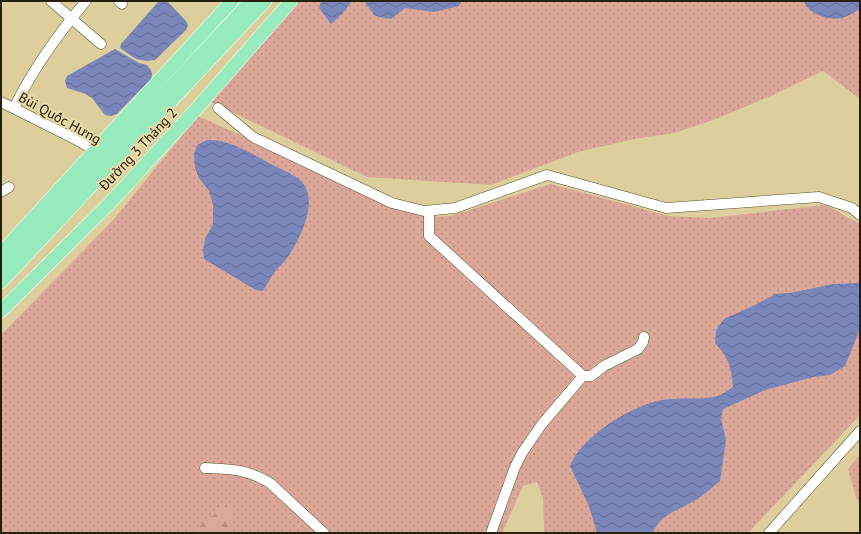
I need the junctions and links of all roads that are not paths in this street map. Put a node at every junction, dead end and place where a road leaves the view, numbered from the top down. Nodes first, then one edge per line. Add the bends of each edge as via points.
1 (51, 1) edge
2 (86, 1) edge
3 (232, 1) edge
4 (250, 1) edge
5 (265, 1) edge
6 (292, 1) edge
7 (71, 18) junction
8 (101, 44) dead end
9 (1, 102) edge
10 (14, 108) junction
11 (218, 108) dead end
12 (94, 150) junction
13 (103, 160) junction
14 (428, 211) junction
15 (860, 215) edge
16 (1, 253) edge
17 (1, 269) edge
18 (1, 282) edge
19 (1, 311) edge
20 (644, 337) dead end
21 (583, 376) junction
22 (860, 431) edge
23 (205, 468) dead end
24 (324, 533) edge
25 (491, 533) edge
26 (769, 533) edge

1 - 7 street
2 - 7 street
3 - 12 main road
4 - 13 main road, Đường 3 Tháng 2
5 - 18 main road, Đường 3 Tháng 2
6 - 19 main road, Đường 3 Tháng 2 via 108,205
7 - 8 street
7 - 10 street via 53,41
9 - 10 street, Bùi Quốc Hưng
10 - 12 street, Bùi Quốc Hưng
11 - 14 street via 253,137 392,203
12 - 13 street, Bùi Quốc Hưng
12 - 16 main road
13 - 17 main road, Đường 3 Tháng 2
14 - 15 street via 455,208 547,175 666,208 819,197 852,208
14 - 21 street via 429,236
20 - 21 street via 638,349 590,376
21 - 25 street via 542,424 515,467
22 - 26 street
23 - 24 street via 240,470 261,477

